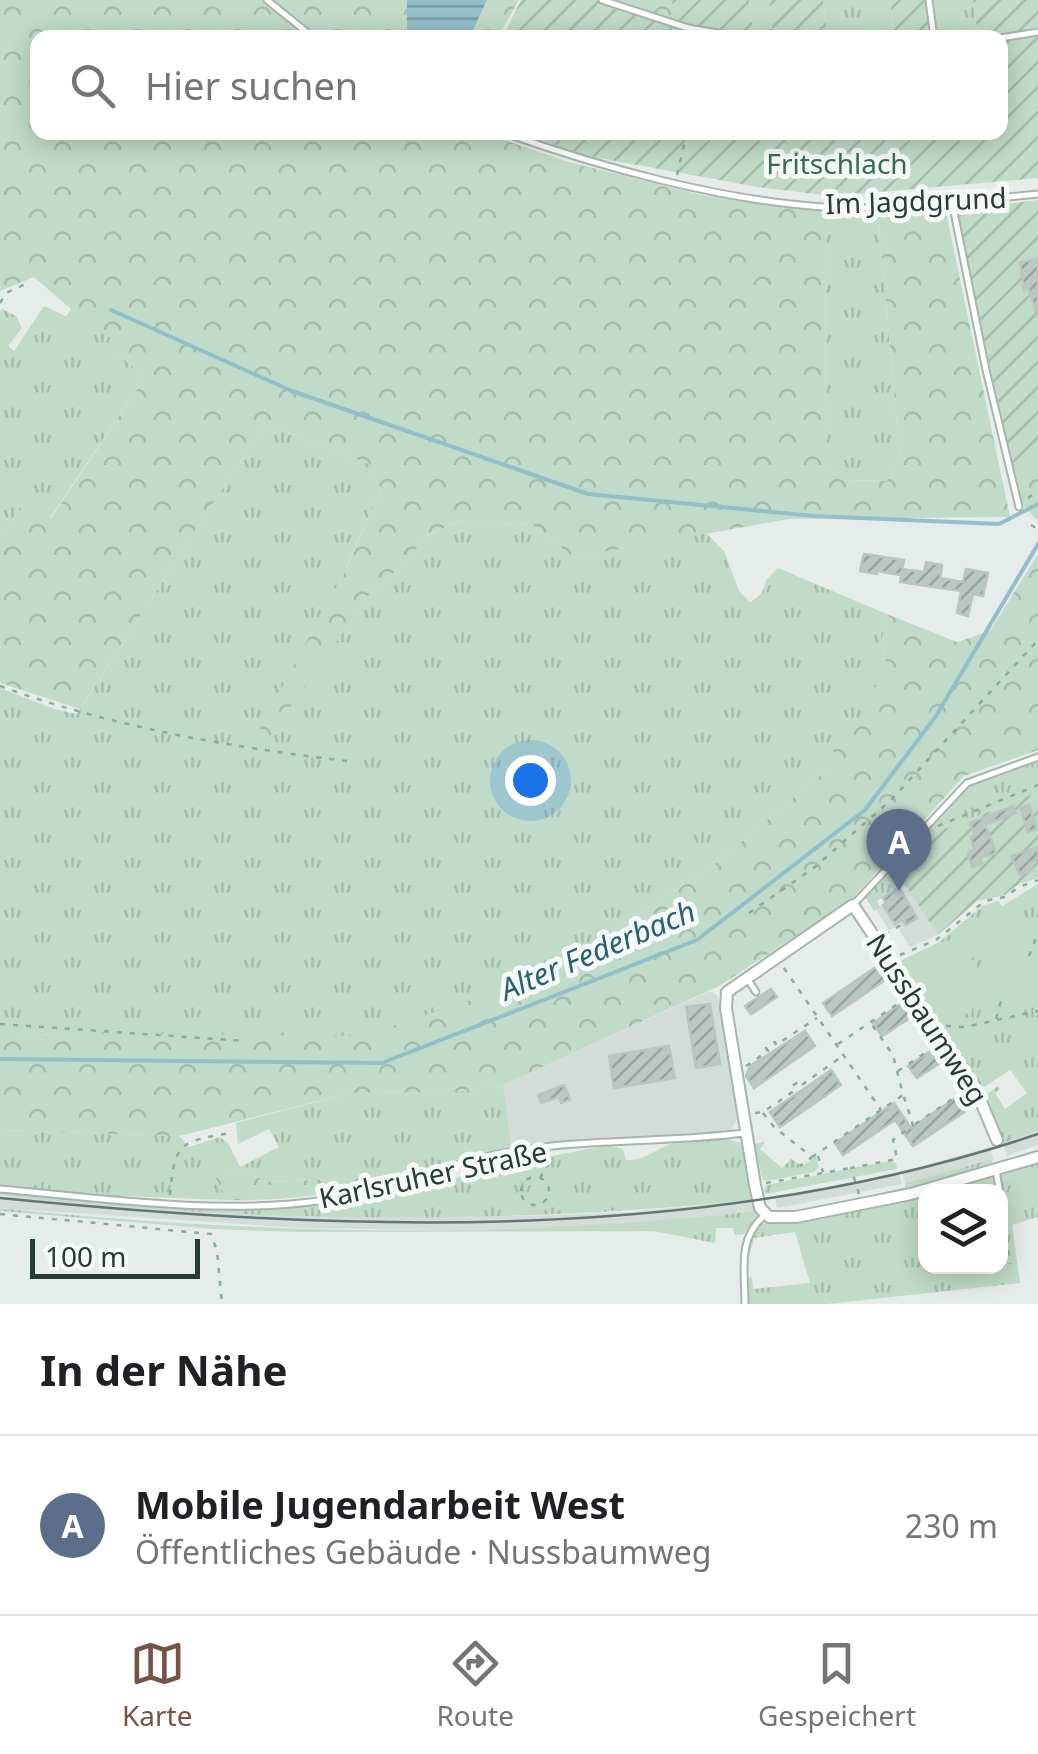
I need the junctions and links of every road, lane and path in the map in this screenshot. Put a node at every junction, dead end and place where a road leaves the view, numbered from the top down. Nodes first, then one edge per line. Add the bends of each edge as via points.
1 (266, 0) edge
2 (602, 0) edge
3 (929, 0) edge
4 (304, 30) edge
5 (700, 30) edge
6 (933, 30) edge
7 (1038, 32) edge
8 (1008, 37) edge
9 (524, 140) edge
10 (685, 140) edge
11 (675, 181) junction
12 (1038, 194) edge
13 (952, 202) junction
14 (30, 282) dead end
15 (0, 303) edge
16 (1038, 491) edge
17 (1019, 505) joint
18 (1031, 525) dead end
19 (1038, 529) edge
20 (1038, 640) edge
21 (0, 686) edge
22 (1038, 757) edge
23 (347, 760) dead end
24 (1038, 785) edge
25 (923, 830) junction
26 (1038, 880) edge
27 (853, 905) junction
28 (749, 913) dead end
29 (908, 916) dead end
30 (1038, 933) edge
31 (877, 940) junction
32 (1029, 956) dead end
33 (778, 958) junction
34 (890, 960) junction
35 (747, 978) junction
36 (756, 992) dead end
37 (912, 994) junction
38 (1001, 1001) dead end
39 (1038, 1011) edge
40 (818, 1018) junction
41 (996, 1021) junction
42 (870, 1022) junction
43 (0, 1024) edge
44 (936, 1028) junction
45 (944, 1040) junction
46 (244, 1041) dead end
47 (837, 1045) junction
48 (844, 1055) junction
49 (736, 1068) junction
50 (896, 1072) junction
51 (974, 1085) junction
52 (903, 1095) junction
53 (881, 1110) junction
54 (913, 1125) junction
55 (230, 1133) dead end
56 (746, 1133) junction
57 (997, 1140) dead end
58 (548, 1148) junction
59 (818, 1154) junction
60 (812, 1157) junction
61 (1038, 1157) edge
62 (800, 1166) dead end
63 (851, 1168) junction
64 (996, 1170) junction
65 (823, 1174) junction
66 (540, 1178) junction
67 (998, 1184) edge
68 (755, 1185) junction
69 (0, 1189) edge
70 (859, 1196) dead end
71 (170, 1202) junction
72 (0, 1214) edge
73 (765, 1215) junction
74 (1008, 1251) edge
75 (1010, 1264) dead end
76 (222, 1304) edge
77 (745, 1304) edge

1 - 4 lane
2 - 5 lane
3 - 6 lane
7 - 8 lane
9 - 11 lane, Im Jagdgrund
10 - 11 path
11 - 13 lane, Im Jagdgrund via 821,207
12 - 13 lane, Im Jagdgrund
13 - 17 lane
14 - 15 path
16 - 17 path
18 - 19 path
20 - 28 path via 890,800 815,868
21 - 23 path via 163,732
22 - 25 lane via 967,783
24 - 25 path
25 - 27 lane
26 - 34 path via 979,904 936,940
27 - 31 street, Nussbaumweg
27 - 33 street, Nussbaumweg
29 - 31 path
30 - 32 path
31 - 34 street, Nussbaumweg
33 - 35 street, Nussbaumweg
33 - 40 path
34 - 37 street, Nussbaumweg
35 - 36 lane
35 - 49 street via 725,998
37 - 42 path
37 - 44 street, Nussbaumweg
38 - 41 path
39 - 41 path
40 - 47 path
40 - 49 path
41 - 44 path
42 - 47 path
42 - 50 path via 893,1055
43 - 46 path
44 - 45 street, Nussbaumweg
45 - 50 path
45 - 51 street, Nussbaumweg
47 - 48 path
48 - 53 path
48 - 60 path via 762,1112
49 - 56 street
50 - 52 path
51 - 54 path
51 - 57 street, Nussbaumweg
52 - 53 path
52 - 54 path
53 - 59 path
54 - 63 path via 893,1140 896,1158
55 - 71 path via 195,1139 179,1150
56 - 58 lane, Karlsruher Straße
56 - 68 street
58 - 66 path
58 - 71 lane, Karlsruher Straße via 456,1164 318,1201
59 - 60 path
59 - 65 path
60 - 62 path
61 - 64 street
63 - 65 path
63 - 70 path
64 - 67 lane
64 - 73 street via 818,1214
65 - 68 path
66 - 66 path via 522,1186 532,1204 549,1193
68 - 73 street
69 - 71 lane, Karlsruher Straße
72 - 76 path via 211,1234
73 - 77 lane via 744,1240
74 - 75 path

